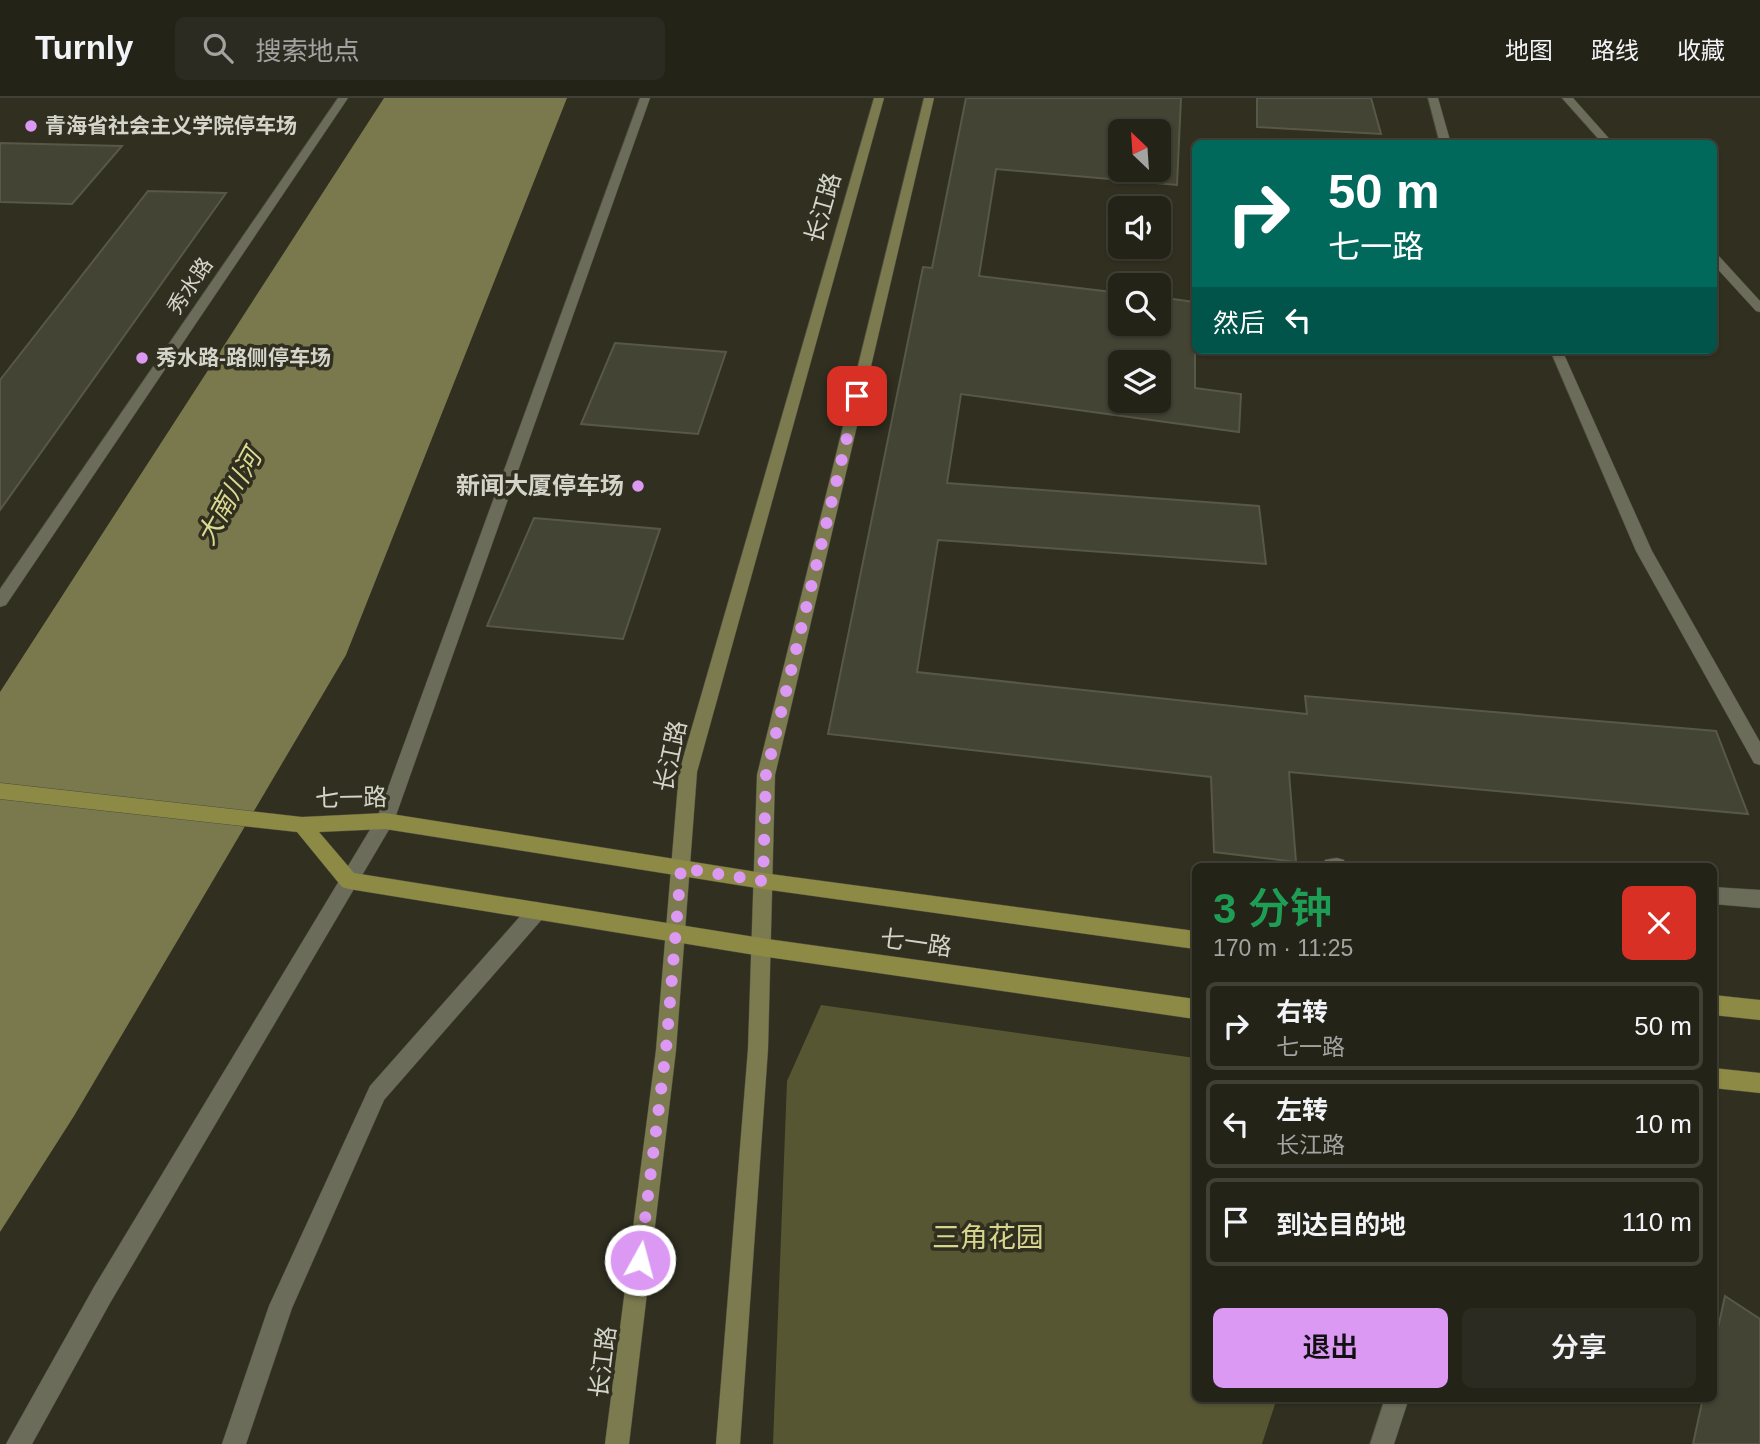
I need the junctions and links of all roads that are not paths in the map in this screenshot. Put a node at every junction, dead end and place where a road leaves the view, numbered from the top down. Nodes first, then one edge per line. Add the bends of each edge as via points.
1 (343, 98) edge
2 (645, 98) edge
3 (879, 98) edge
4 (929, 98) edge
5 (1433, 98) edge
6 (1567, 98) edge
7 (1445, 140) edge
8 (1605, 140) edge
9 (1717, 261) edge
10 (1760, 308) edge
11 (1558, 354) edge
12 (0, 601) edge
13 (1760, 758) edge
14 (0, 791) edge
15 (384, 821) junction
16 (302, 825) junction
17 (681, 868) junction
18 (349, 881) junction
19 (763, 881) junction
20 (1717, 895) edge
21 (1760, 899) edge
22 (537, 911) junction
23 (675, 933) junction
24 (1192, 940) edge
25 (761, 947) junction
26 (1717, 1005) edge
27 (1192, 1009) edge
28 (1760, 1010) edge
29 (1717, 1078) edge
30 (1760, 1083) edge
31 (1396, 1402) edge
32 (18, 1444) edge
33 (234, 1444) edge
34 (617, 1444) edge
35 (728, 1444) edge
36 (1382, 1444) edge

1 - 12 street, 秀水路
2 - 15 street
3 - 17 main road, 长江路 via 688,772
4 - 19 main road via 766,775
5 - 7 street
6 - 8 street
9 - 10 street
11 - 13 street via 1644,551
14 - 16 main road
15 - 16 main road, 七一路
15 - 17 main road, 七一路
15 - 18 street
16 - 18 main road, 七一路
17 - 19 main road, 七一路
17 - 23 main road, 长江路
18 - 22 main road, 七一路
18 - 32 street
19 - 24 main road, 七一路
19 - 25 main road
20 - 21 street
22 - 23 main road, 七一路
22 - 33 street via 377,1093 281,1306
23 - 25 main road, 七一路
23 - 34 main road, 长江路 via 666,1050
25 - 27 main road, 七一路
25 - 35 main road via 758,1049
26 - 28 main road
29 - 30 main road
31 - 36 street

